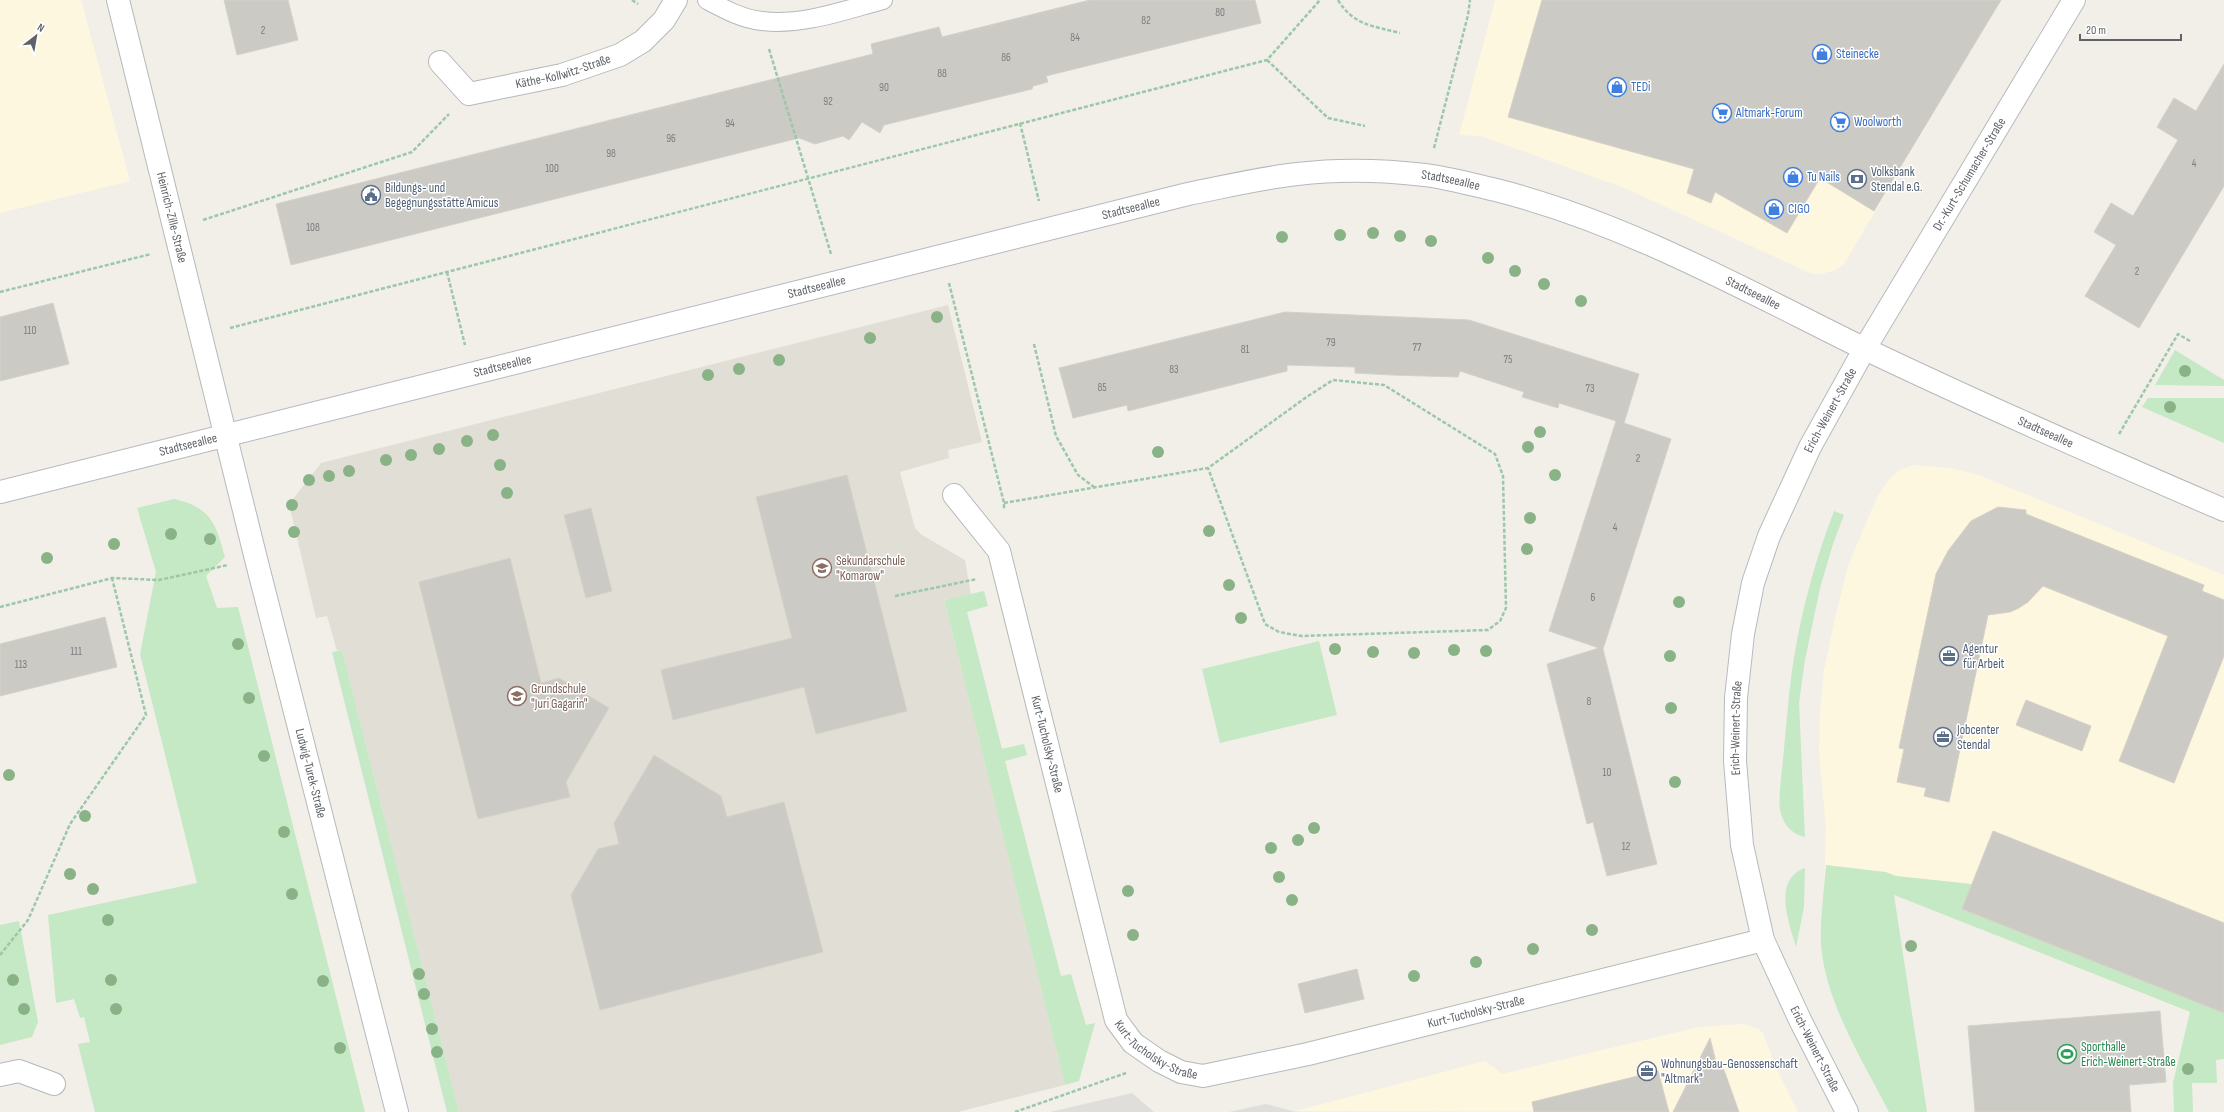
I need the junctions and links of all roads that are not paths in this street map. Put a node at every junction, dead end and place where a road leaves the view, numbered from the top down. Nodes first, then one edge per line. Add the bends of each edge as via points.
1 (118, 0) edge
2 (676, 0) edge
3 (707, 0) edge
4 (883, 0) edge
5 (2074, 0) edge
6 (440, 62) dead end
7 (1865, 348) junction
8 (225, 435) junction
9 (0, 492) edge
10 (954, 495) dead end
11 (2224, 510) edge
12 (1763, 940) junction
13 (0, 1075) edge
14 (54, 1084) dead end
15 (397, 1112) edge
16 (1847, 1112) edge

1 - 8 street, Heinrich-Zille-Straße
2 - 6 street, Käthe-Kollwitz-Straße via 664,20 643,41 620,55 562,75 470,94
3 - 4 lane via 732,13 761,21 789,21
5 - 7 street, Dr.-Kurt-Schumacher-Straße
7 - 8 street, Stadtseeallee via 1695,264 1625,233 1528,199 1428,175 1362,171 1298,174 1188,194
7 - 11 street, Stadtseeallee
7 - 12 street, Erich-Weinert-Straße via 1810,447 1772,529 1752,582 1743,634 1736,698 1735,761 1742,845
8 - 9 street, Stadtseeallee
8 - 15 street, Ludwig-Turek-Straße
10 - 12 street, Kurt-Tucholsky-Straße via 999,551 1116,1020 1133,1043 1159,1061 1181,1072 1203,1076 1218,1073 1308,1054
12 - 16 street, Erich-Weinert-Straße
13 - 14 street via 19,1071

